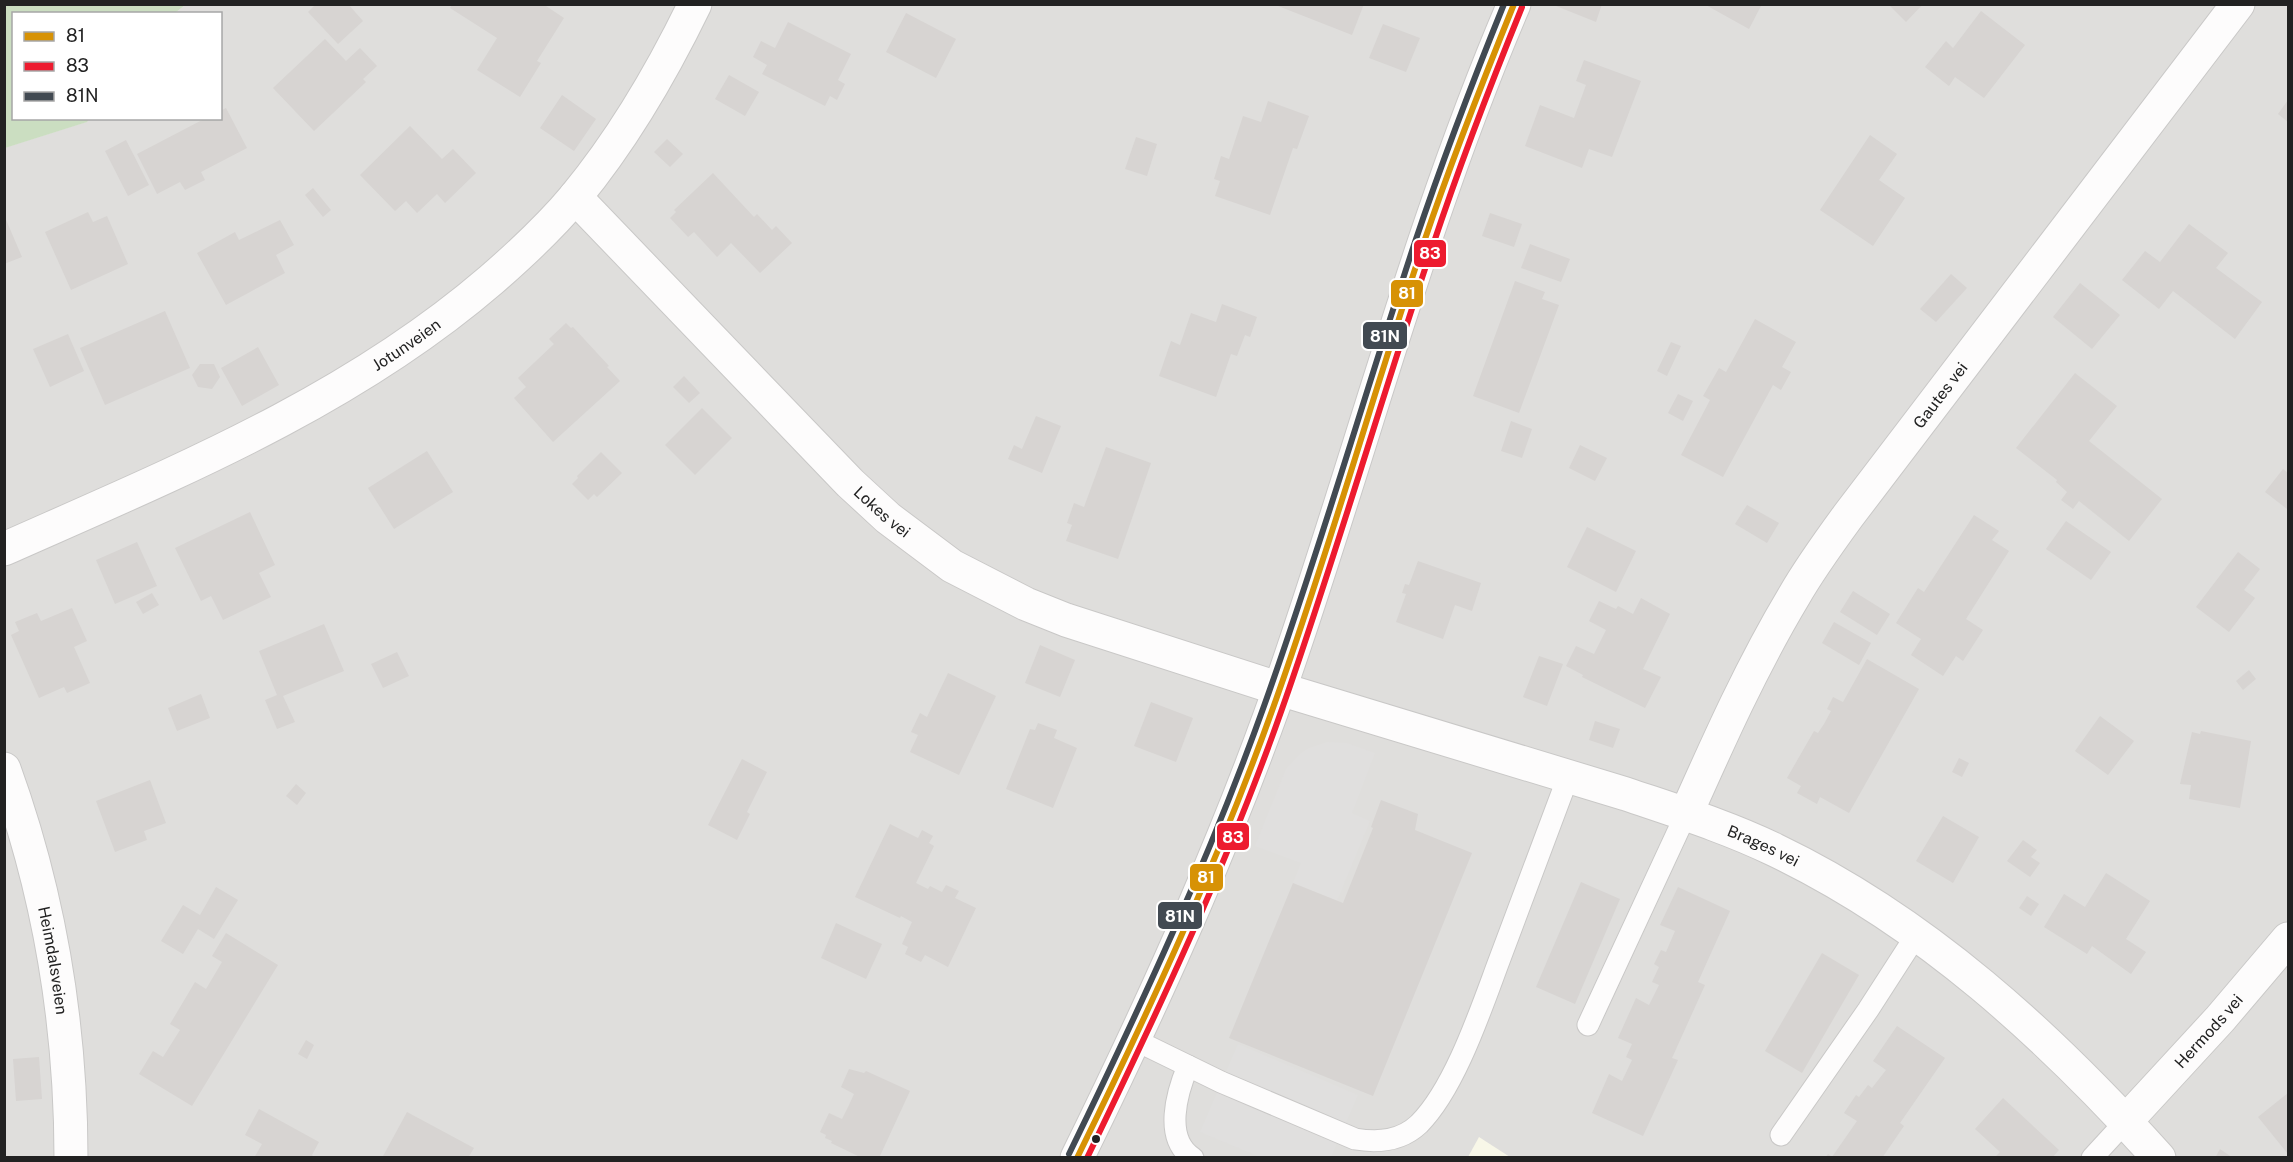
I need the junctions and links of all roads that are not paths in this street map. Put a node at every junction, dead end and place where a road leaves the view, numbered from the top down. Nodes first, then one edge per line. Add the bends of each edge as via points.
1 (695, 4) edge
2 (1514, 4) edge
3 (2238, 4) edge
4 (575, 197) junction
5 (4, 549) edge
6 (1280, 689) junction
7 (4, 769) edge
8 (1568, 777) junction
9 (1686, 814) junction
10 (1917, 934) junction
11 (2289, 939) edge
12 (1588, 1025) dead end
13 (1133, 1039) junction
14 (1188, 1066) junction
15 (2126, 1121) junction
16 (1781, 1135) dead end
17 (71, 1158) edge
18 (1077, 1158) edge
19 (1193, 1158) edge
20 (2092, 1158) edge
21 (2159, 1158) edge

1 - 4 street, Jotunveien via 636,112
2 - 6 street via 1445,183
3 - 9 street, Gautes vei via 1814,564 1747,682
4 - 5 street, Jotunveien via 468,300 367,372 210,457
4 - 6 street, Lokes vei via 850,483 944,560 992,587 1066,620
6 - 8 street, Brages vei
6 - 13 street via 1242,795
7 - 17 street, Heimdalsveien via 32,858 54,958 69,1080
8 - 9 street, Brages vei
8 - 14 lane via 1473,1029 1440,1095 1418,1125 1389,1140 1355,1139
9 - 10 street, Brages vei via 1808,866
9 - 12 lane
10 - 15 street, Brages vei via 2032,1027
10 - 16 lane
11 - 15 street, Hermods vei
13 - 14 lane
13 - 18 street
14 - 19 lane via 1180,1084 1176,1127 1183,1150
15 - 20 lane
15 - 21 street, Brages vei

